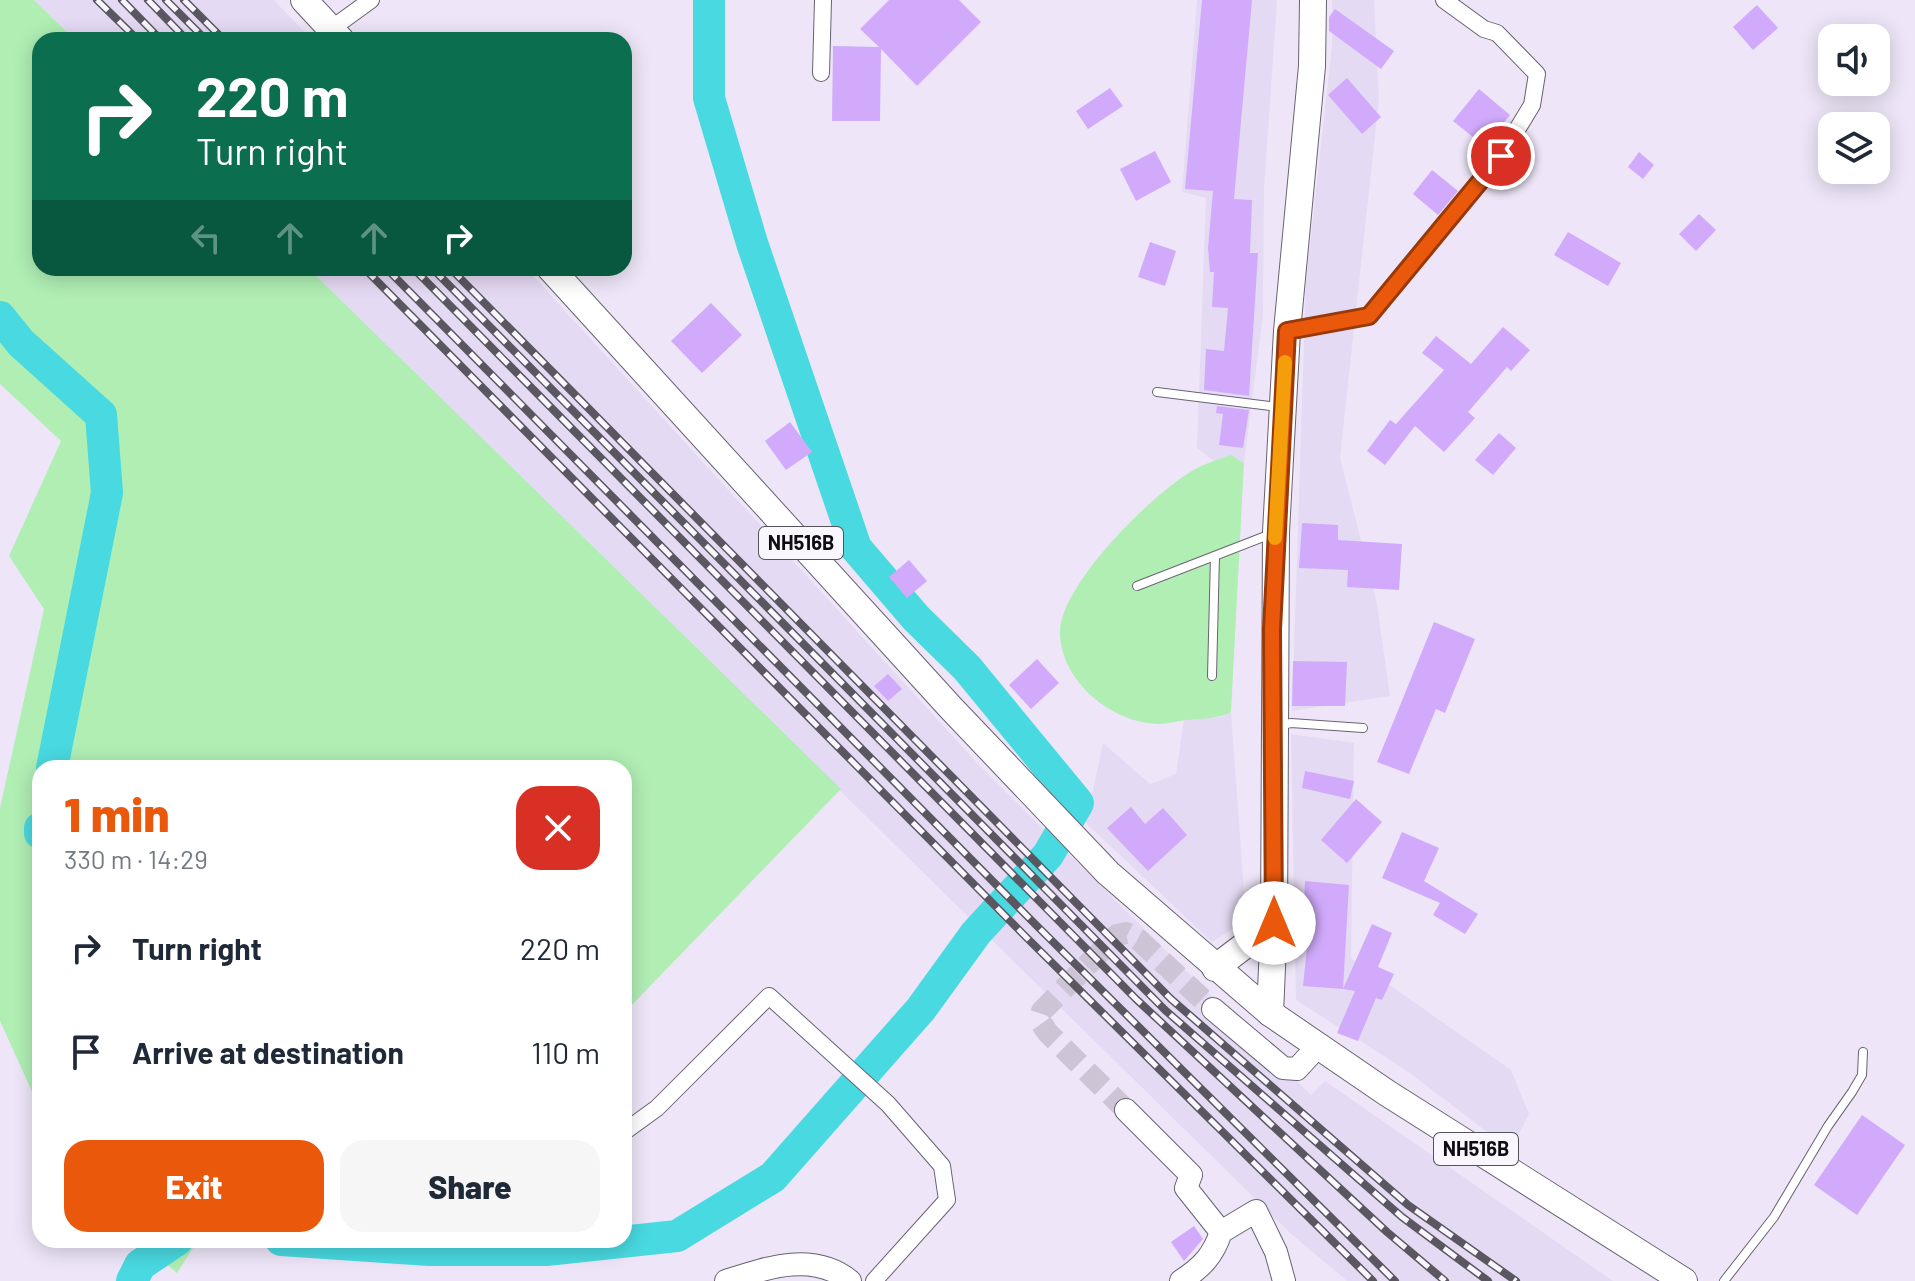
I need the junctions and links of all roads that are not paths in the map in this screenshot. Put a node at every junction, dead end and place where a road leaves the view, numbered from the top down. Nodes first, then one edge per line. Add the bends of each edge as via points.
1 (304, 0) edge
2 (371, 0) edge
3 (823, 0) edge
4 (1313, 0) edge
5 (1444, 0) edge
6 (334, 32) edge
7 (338, 32) edge
8 (821, 73) dead end
9 (557, 276) edge
10 (1287, 331) junction
11 (1157, 392) dead end
12 (1282, 408) junction
13 (1276, 532) junction
14 (1215, 556) junction
15 (1137, 586) dead end
16 (1212, 676) dead end
17 (1273, 727) junction
18 (1363, 728) dead end
19 (1274, 923) junction
20 (1215, 968) junction
21 (1213, 1009) tunnel mouth
22 (1270, 1013) junction
23 (1317, 1047) junction
24 (1863, 1052) dead end
25 (1126, 1110) tunnel mouth
26 (632, 1126) edge
27 (1221, 1232) junction
28 (726, 1281) edge
29 (850, 1281) edge
30 (874, 1281) edge
31 (1181, 1281) edge
32 (1284, 1281) edge
33 (1684, 1281) edge
34 (1724, 1281) edge

1 - 6 main road
2 - 7 street
3 - 8 street
4 - 10 main road via 1312,66
5 - 10 street via 1497,33 1537,74 1532,105 1501,156 1369,316
9 - 20 main road, NH516B via 1054,817
10 - 12 main road
11 - 12 lane
12 - 13 main road
13 - 14 lane
13 - 17 main road
14 - 15 lane
14 - 16 lane
17 - 18 lane via 1291,723
17 - 19 main road
19 - 20 main road
19 - 22 main road
20 - 22 main road, NH516B
21 - 23 main road via 1283,1068 1297,1069
22 - 23 main road, NH516B
23 - 33 main road, NH516B
24 - 34 lane via 1862,1075 1852,1092 1774,1217
25 - 27 main road via 1191,1175 1186,1188
26 - 30 street via 657,1108 769,996 888,1104 942,1166 947,1200
27 - 31 main road via 1215,1251
27 - 32 main road via 1256,1211
28 - 29 main road via 789,1264 817,1265

